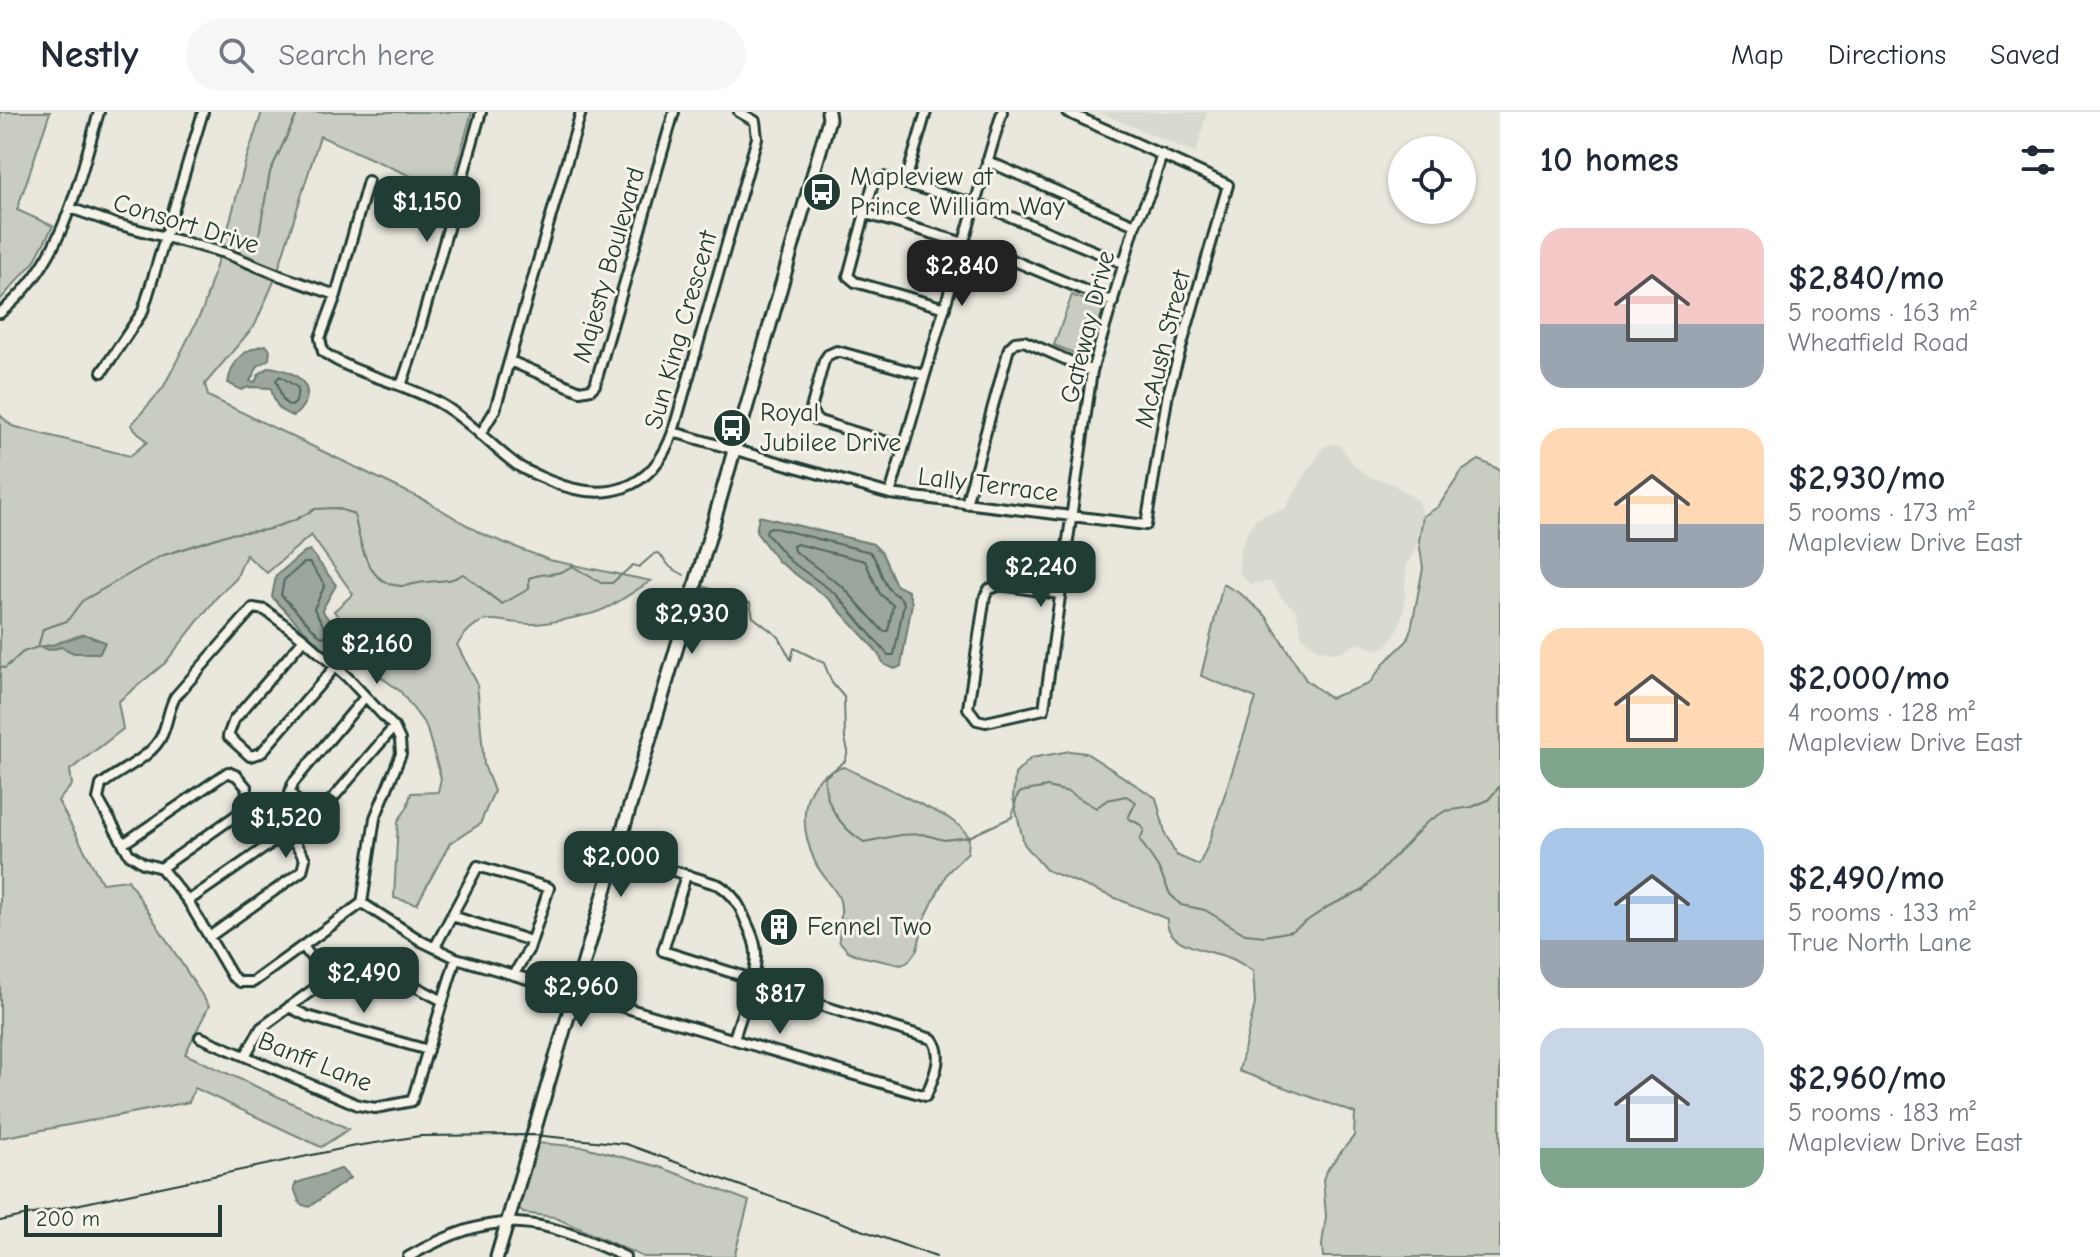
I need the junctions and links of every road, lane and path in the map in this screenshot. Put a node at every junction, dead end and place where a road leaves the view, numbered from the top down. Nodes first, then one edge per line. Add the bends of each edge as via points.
1 (99, 112) edge
2 (203, 112) edge
3 (481, 112) edge
4 (581, 112) edge
5 (674, 112) edge
6 (739, 112) edge
7 (926, 112) edge
8 (1002, 112) edge
9 (1067, 112) edge
10 (831, 114) edge
11 (1162, 154) junction
12 (987, 161) junction
13 (368, 181) dead end
14 (905, 184) junction
15 (973, 204) junction
16 (70, 208) junction
17 (863, 213) junction
18 (1135, 225) junction
19 (165, 238) junction
20 (963, 242) junction
21 (1123, 263) junction
22 (336, 295) junction
23 (1113, 302) junction
24 (945, 308) junction
25 (0, 313) edge
26 (510, 361) junction
27 (1092, 371) junction
28 (102, 372) dead end
29 (924, 375) junction
30 (401, 386) junction
31 (673, 432) junction
32 (480, 435) junction
33 (903, 447) junction
34 (734, 450) junction
35 (890, 494) junction
36 (966, 504) junction
37 (1070, 514) junction
38 (1146, 525) joint
39 (1059, 594) junction
40 (304, 639) junction
41 (335, 667) junction
42 (365, 697) junction
43 (394, 727) junction
44 (123, 844) junction
45 (616, 853) junction
46 (161, 868) junction
47 (686, 875) junction
48 (188, 901) junction
49 (362, 903) junction
50 (452, 916) junction
51 (209, 937) junction
52 (531, 941) junction
53 (303, 946) junction
54 (435, 947) junction
55 (456, 958) junction
56 (514, 974) junction
57 (327, 979) junction
58 (751, 980) junction
59 (574, 993) junction
60 (443, 1001) junction
61 (289, 1007) junction
62 (200, 1037) dead end
63 (734, 1039) junction
64 (428, 1050) junction
65 (245, 1056) junction
66 (506, 1223) junction
67 (408, 1257) edge
68 (497, 1257) edge
69 (625, 1257) edge

1 - 16 street
2 - 19 street
3 - 30 street
4 - 26 street
5 - 26 street, Majesty Boulevard via 595,385 580,391
6 - 31 street, Sun King Crescent via 755,121 759,131
7 - 14 street
8 - 12 street
9 - 11 street
10 - 34 main road
11 - 18 street, Gateway Drive
11 - 38 street, McAush Street via 1228,185 1168,393
12 - 15 street
12 - 18 street
13 - 22 street
14 - 15 street
14 - 17 street via 883,177 874,180
15 - 20 street
15 - 21 street
16 - 19 street, Consort Drive
16 - 25 street via 38,274
17 - 20 street
17 - 24 street via 849,278
18 - 21 street, Gateway Drive
19 - 22 street, Consort Drive via 225,253
19 - 28 street via 143,311
20 - 23 street
20 - 24 street
21 - 23 street, Gateway Drive
22 - 30 street, Sun King Crescent via 320,338 323,352
23 - 27 street, Gateway Drive
24 - 29 street
26 - 32 street via 495,410
27 - 36 street via 1024,341 1009,348
27 - 37 street, Gateway Drive
29 - 33 street
29 - 33 street via 837,351 824,361 813,417
30 - 32 street, Sun King Crescent via 444,406
31 - 32 street, Sun King Crescent via 662,456 644,476 625,488 591,493 523,469
31 - 34 street
33 - 35 street
34 - 35 street, Lally Terrace
34 - 45 main road
35 - 36 street, Lally Terrace
36 - 37 street, Lally Terrace
37 - 38 street, Lally Terrace
37 - 39 street, Gateway Drive
39 - 39 street, Gateway Drive via 1001,585 989,589 968,708 977,720 1044,709
40 - 41 street
40 - 41 street via 234,720 228,736 250,756 261,753
40 - 44 street via 265,610 253,608 169,708 162,736 101,785 98,799
41 - 42 street
42 - 43 street
42 - 43 street via 293,783 294,797 308,810 322,811
43 - 49 street via 401,754 375,818
44 - 46 street via 143,863
44 - 46 street via 228,772 237,776 247,788 245,809
45 - 47 street
45 - 59 main road
46 - 48 street
47 - 58 street via 730,892 740,907 754,947
47 - 58 street via 663,951
48 - 51 street
48 - 51 street via 276,840 285,838 296,845 305,859 302,871
49 - 53 street
49 - 54 street
50 - 52 street
50 - 52 street via 478,866 549,888
50 - 54 street
51 - 53 street via 240,982 253,982
52 - 56 street
53 - 57 street
54 - 55 street
55 - 56 street
55 - 60 street, Banff Lane
56 - 59 street
57 - 60 street via 352,959 360,959
57 - 61 street
58 - 63 street
58 - 63 street via 932,1039 939,1056 926,1096
59 - 63 street
59 - 66 main road
60 - 64 street, Banff Lane
61 - 64 street
61 - 65 street via 257,1032
62 - 65 street, Banff Lane
64 - 65 street, Banff Lane via 412,1101 375,1108
66 - 67 street via 452,1234
66 - 68 main road
66 - 69 street via 561,1229

